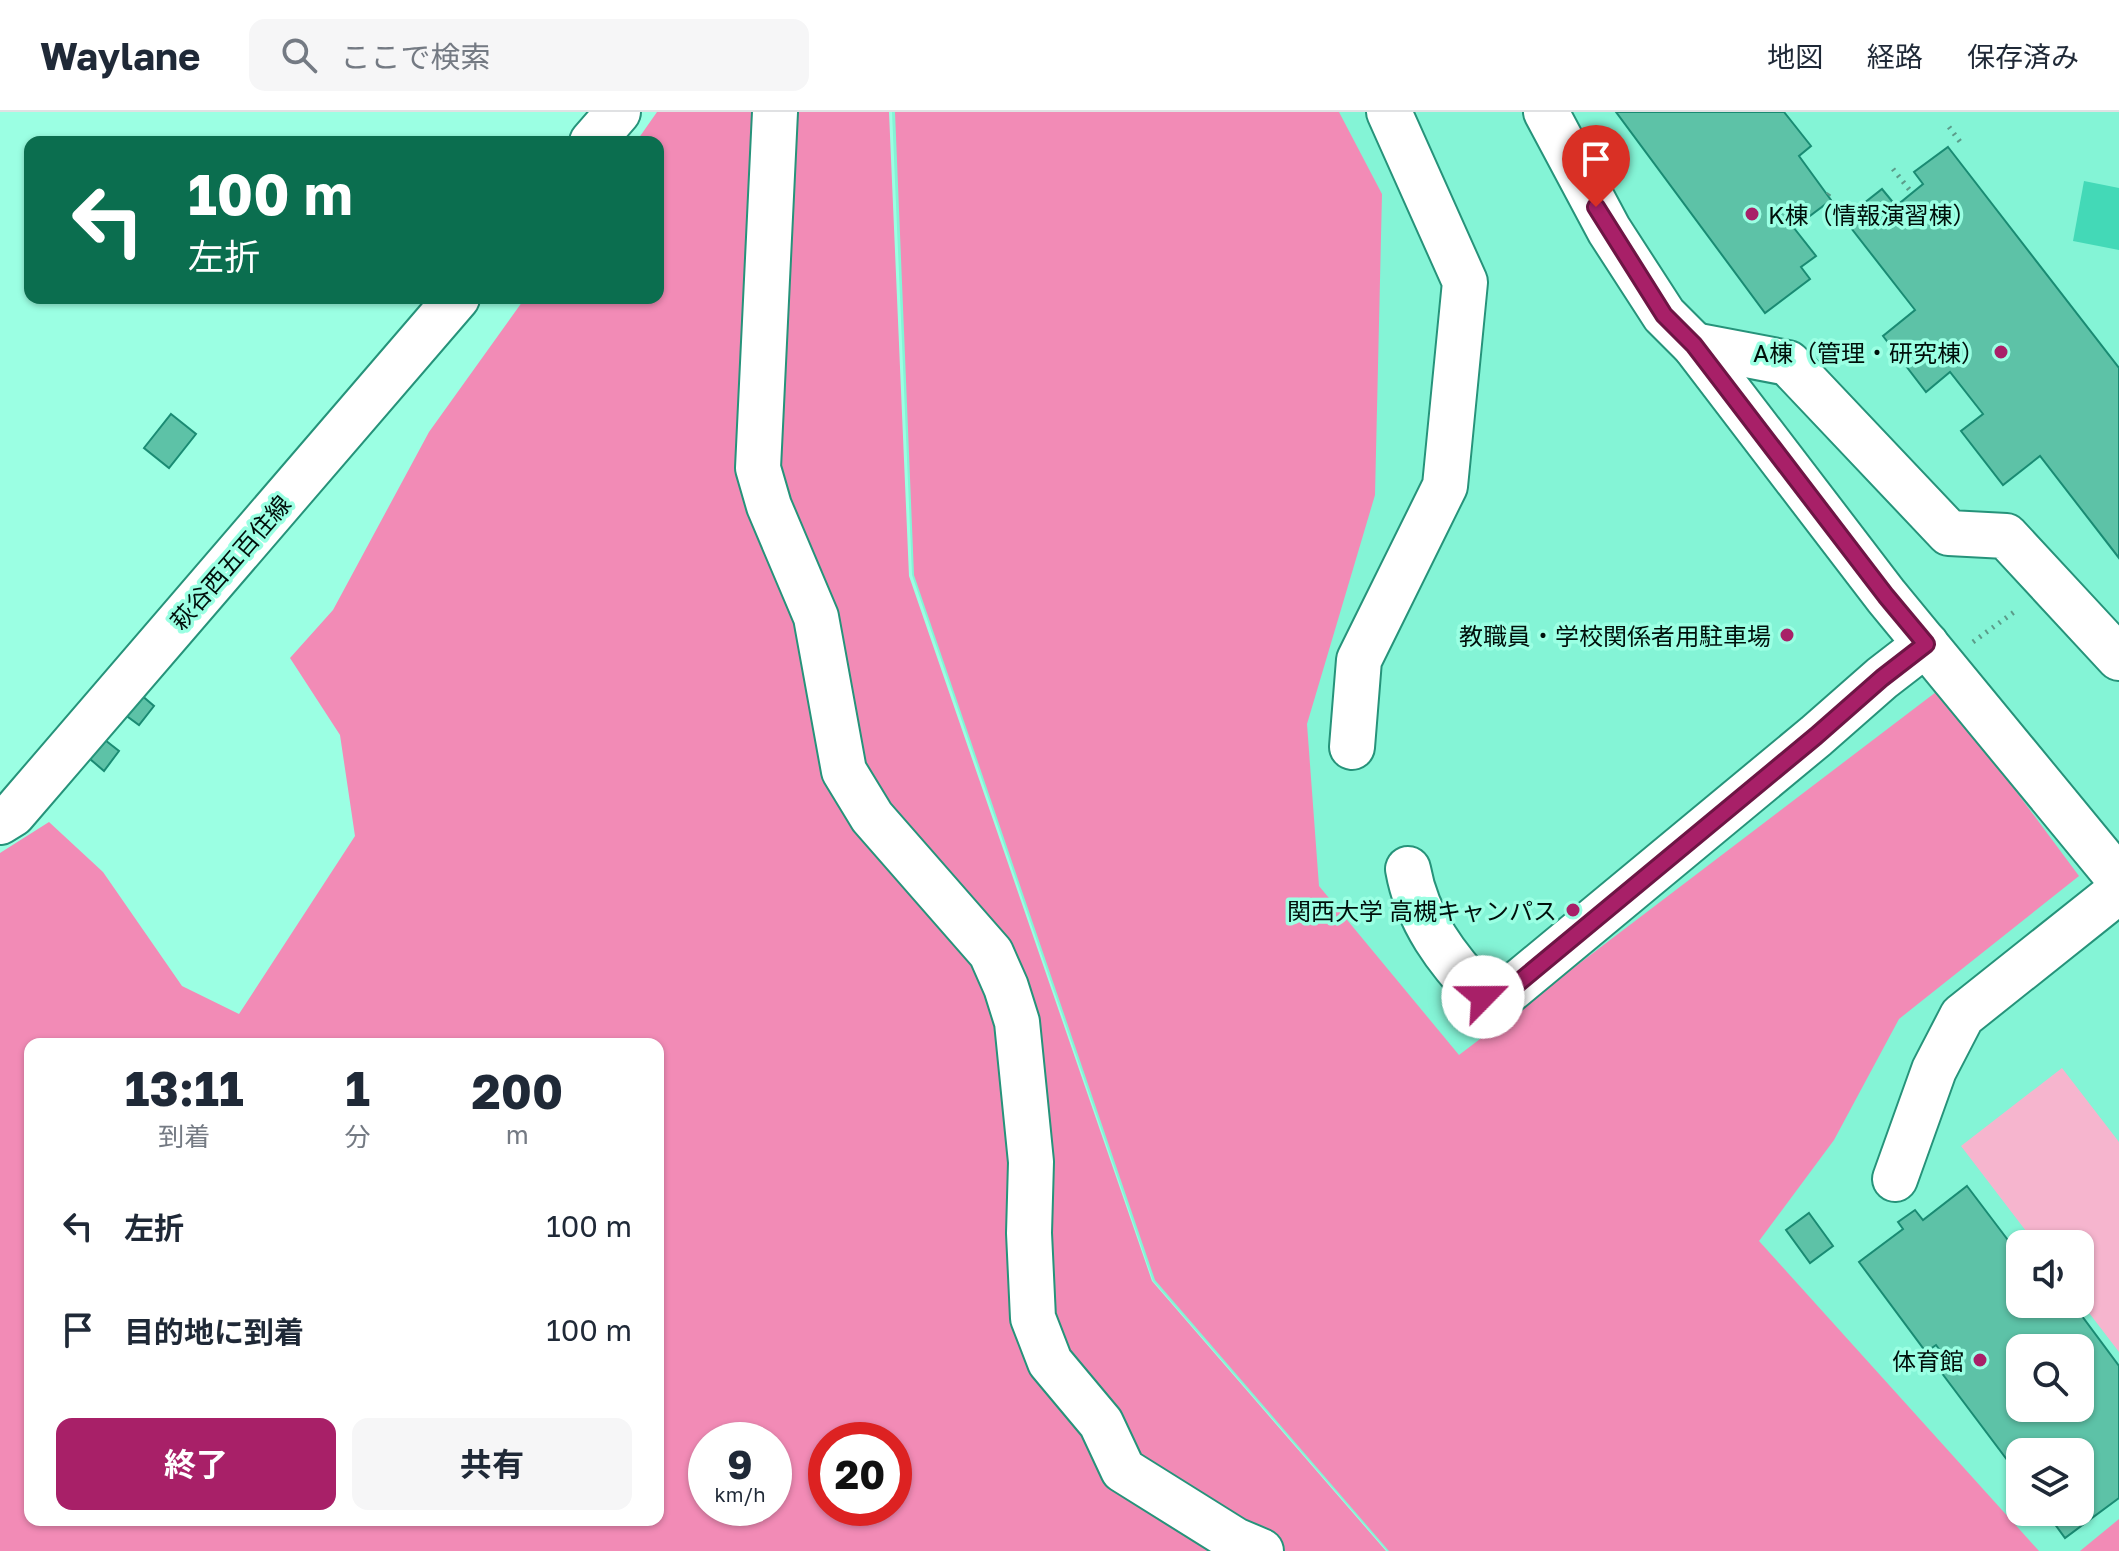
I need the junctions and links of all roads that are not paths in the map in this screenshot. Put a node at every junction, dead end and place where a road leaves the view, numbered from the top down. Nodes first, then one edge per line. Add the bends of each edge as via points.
1 (618, 112) edge
2 (775, 112) edge
3 (1389, 112) edge
4 (1546, 112) edge
5 (597, 136) edge
6 (452, 304) edge
7 (1694, 345) junction
8 (1935, 654) junction
9 (2119, 658) edge
10 (1352, 747) dead end
11 (0, 822) edge
12 (1408, 869) dead end
13 (2119, 879) edge
14 (2119, 891) edge
15 (1895, 1179) dead end
16 (1261, 1551) edge

1 - 5 street
2 - 16 street via 758,468 816,617 844,771 872,817 991,953 1006,987 1017,1022 1031,1162 1033,1318 1050,1362 1101,1423 1123,1470
3 - 10 street via 1465,282 1445,486 1359,660
4 - 7 street via 1609,230 1664,315
6 - 11 street, 萩谷西五百住線 via 13,814
7 - 8 street
7 - 9 street via 1788,363 1949,533 2006,536
8 - 12 street via 1882,678 1506,993 1483,997 1460,973 1434,938
8 - 13 street
14 - 15 street via 1962,1016 1934,1070

